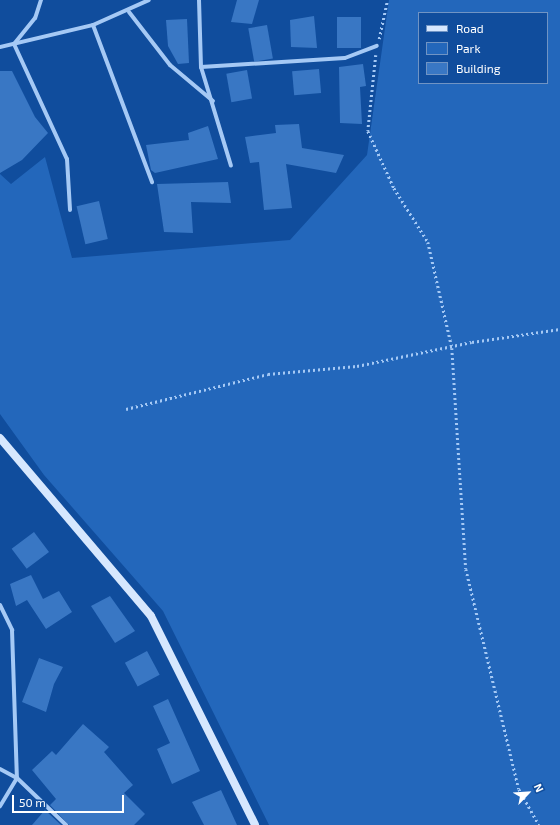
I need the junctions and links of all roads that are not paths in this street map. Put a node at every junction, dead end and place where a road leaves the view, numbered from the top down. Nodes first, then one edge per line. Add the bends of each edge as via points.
1 (41, 0) edge
2 (149, 0) edge
3 (199, 0) edge
4 (129, 12) junction
5 (93, 25) junction
6 (14, 44) junction
7 (377, 46) road end
8 (0, 47) edge
9 (202, 68) junction
10 (215, 102) junction
11 (231, 166) dead end
12 (152, 182) dead end
13 (70, 210) dead end
14 (0, 438) edge
15 (0, 605) edge
16 (0, 769) edge
17 (17, 778) junction
18 (0, 806) edge
19 (66, 825) edge
20 (255, 825) edge

1 - 6 street via 35,18
2 - 4 street
3 - 9 street
4 - 5 street
4 - 10 street via 170,65
5 - 6 street
5 - 12 street
6 - 8 street
6 - 13 street via 67,159
7 - 9 street via 345,58
9 - 10 street
10 - 11 street
14 - 20 main road via 151,616
15 - 17 street via 12,630
16 - 17 street
17 - 18 street
17 - 19 street

